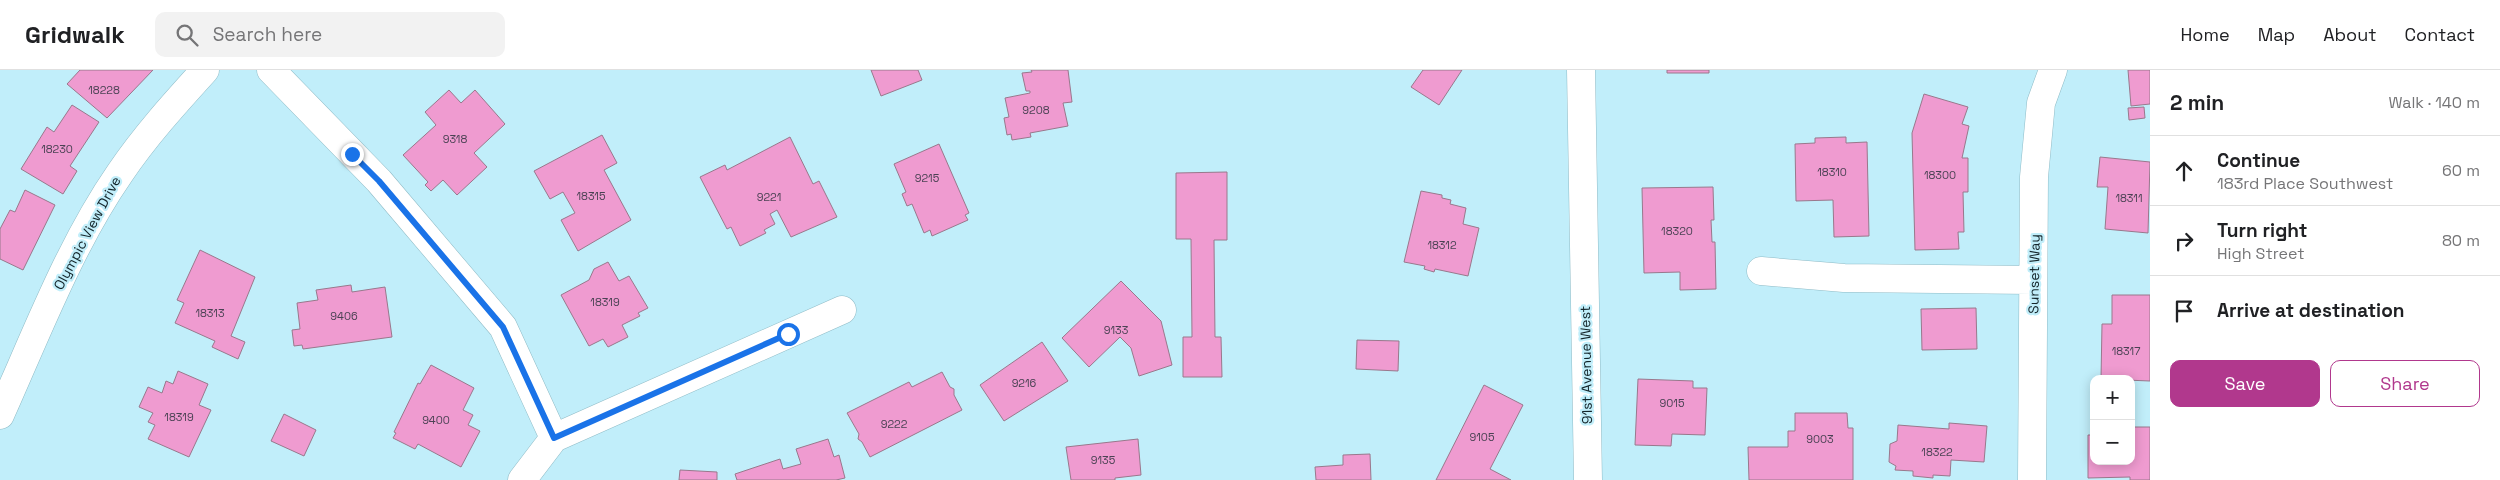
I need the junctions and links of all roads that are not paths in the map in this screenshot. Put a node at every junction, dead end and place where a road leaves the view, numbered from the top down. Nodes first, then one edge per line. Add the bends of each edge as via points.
1 (205, 70) edge
2 (271, 70) edge
3 (1581, 70) edge
4 (2049, 71) edge
5 (1761, 271) dead end
6 (2033, 280) junction
7 (842, 310) dead end
8 (0, 415) edge
9 (554, 438) junction
10 (522, 480) edge
11 (1588, 480) edge
12 (2032, 480) edge

1 - 8 street, Olympic View Drive via 145,138 119,174 82,237
2 - 9 street via 379,181 503,327
3 - 11 street, 91st Avenue West
4 - 6 street, Sunset Way via 2041,103 2036,158
5 - 6 street via 1844,278
6 - 12 street, Sunset Way
7 - 9 street
9 - 10 street

